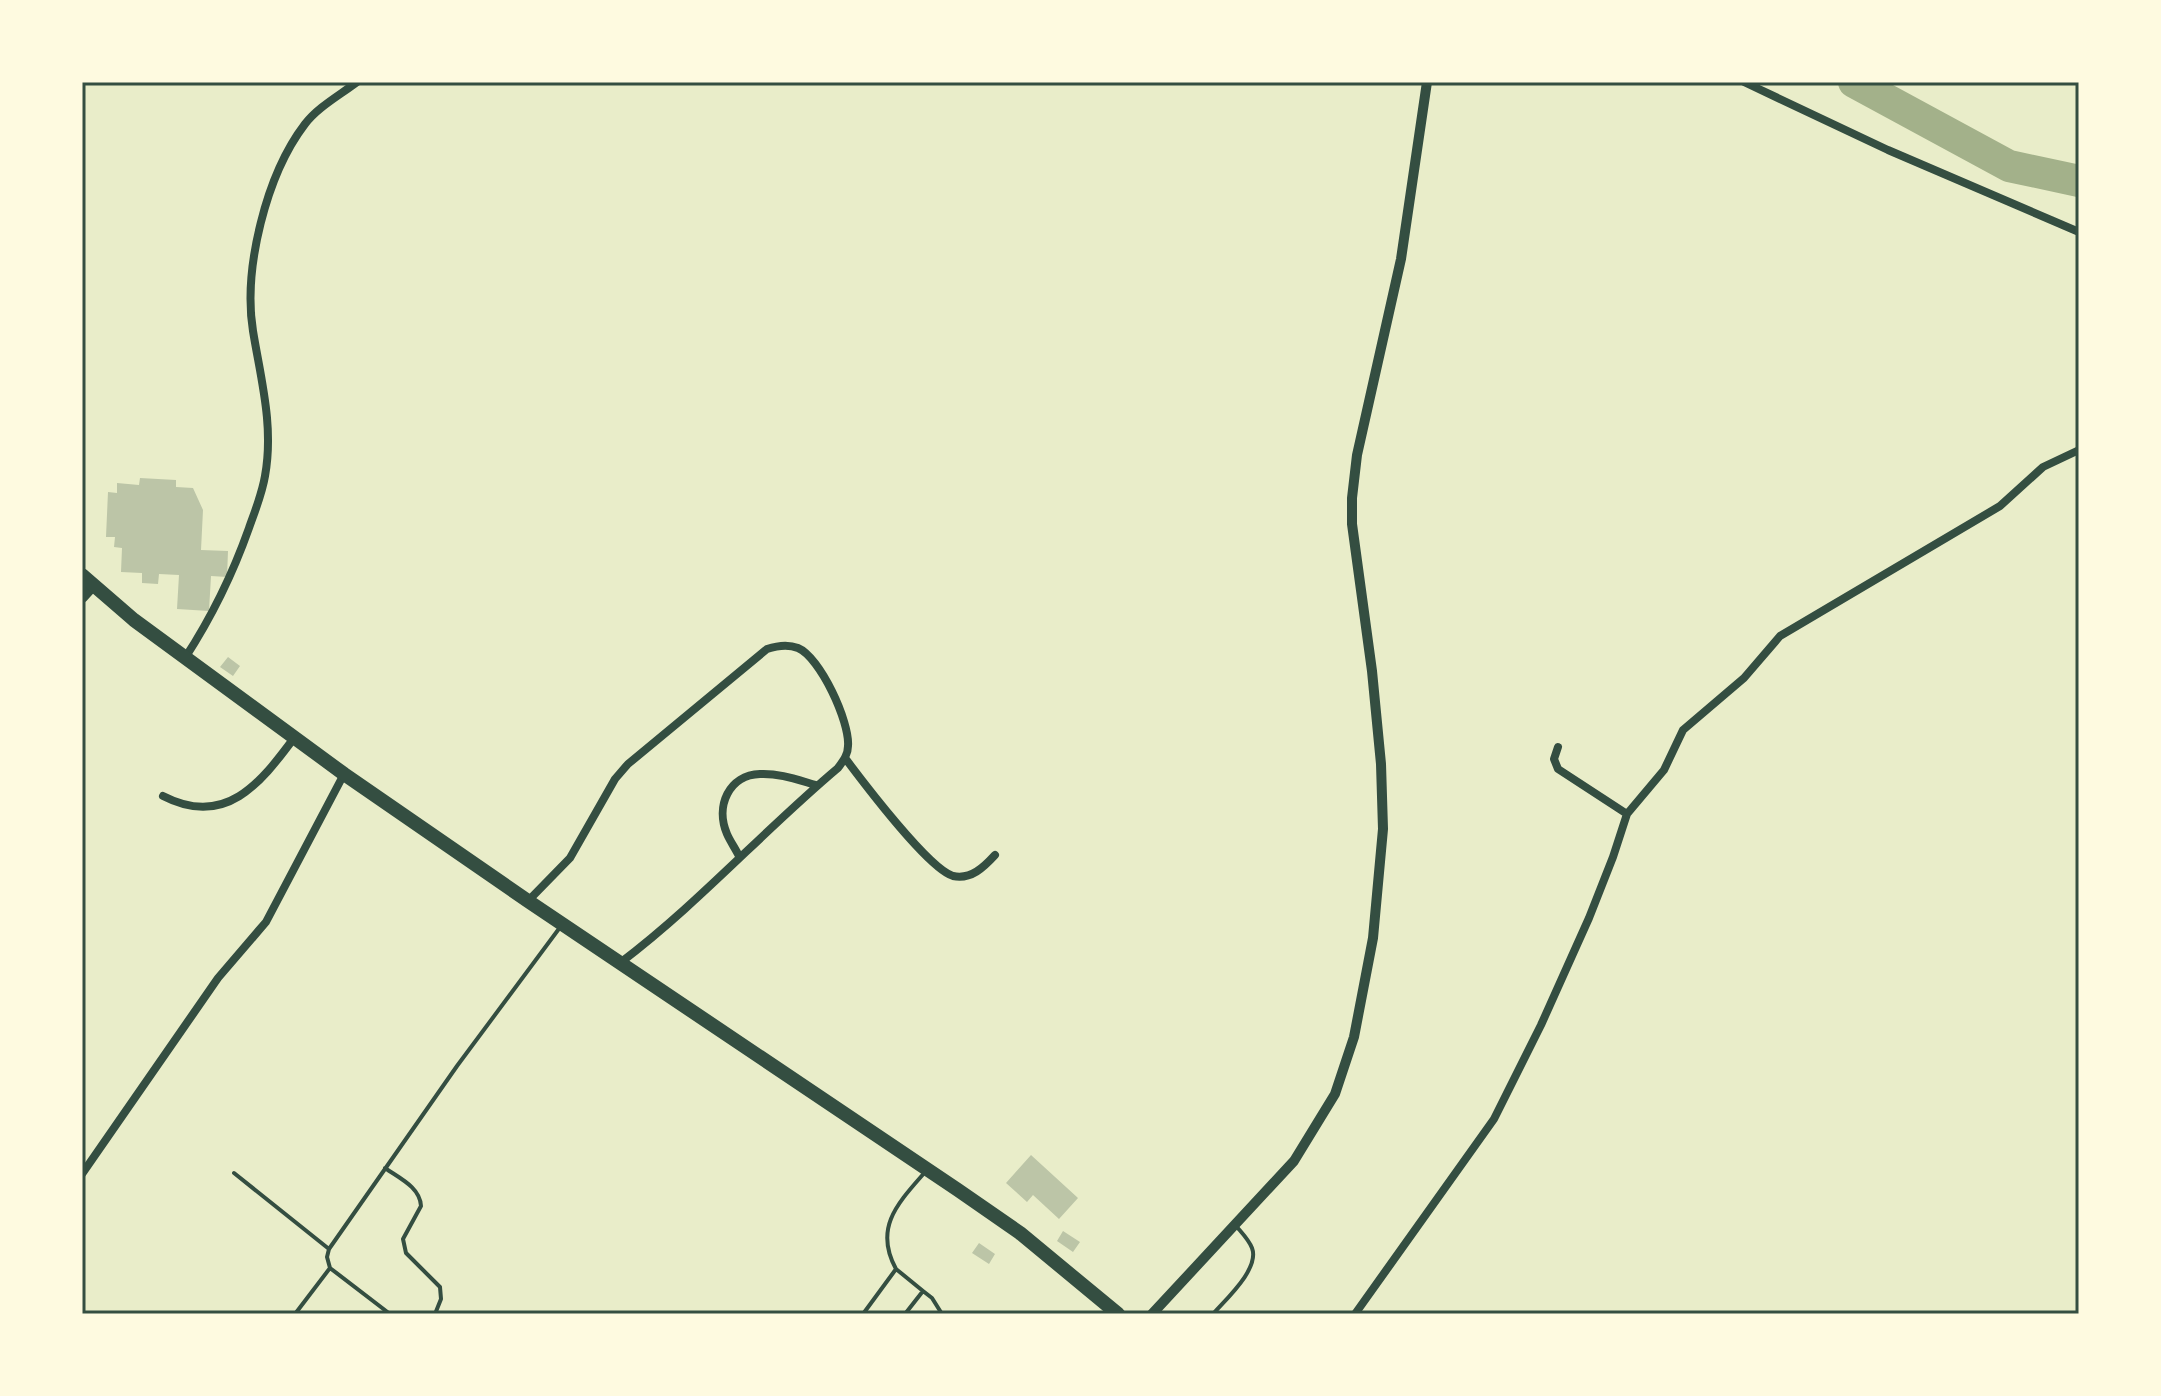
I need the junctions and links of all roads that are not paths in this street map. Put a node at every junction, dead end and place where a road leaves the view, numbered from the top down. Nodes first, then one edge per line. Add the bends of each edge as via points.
1 (357, 82) edge
2 (1427, 82) edge
3 (1744, 82) edge
4 (2079, 232) edge
5 (2079, 450) edge
6 (85, 586) edge
7 (185, 658) junction
8 (294, 738) junction
9 (1558, 747) dead end
10 (845, 758) junction
11 (344, 774) junction
12 (816, 785) junction
13 (163, 796) dead end
14 (1627, 814) junction
15 (995, 855) dead end
16 (739, 856) junction
17 (528, 901) junction
18 (562, 924) junction
19 (620, 963) junction
20 (385, 1168) junction
21 (928, 1169) junction
22 (234, 1173) dead end
23 (82, 1174) edge
24 (1235, 1225) junction
25 (329, 1249) junction
26 (330, 1268) junction
27 (896, 1269) junction
28 (923, 1291) junction
29 (295, 1314) edge
30 (390, 1314) edge
31 (435, 1314) edge
32 (863, 1314) edge
33 (905, 1314) edge
34 (942, 1314) edge
35 (1118, 1314) edge
36 (1152, 1314) edge
37 (1213, 1314) edge
38 (1355, 1314) edge

1 - 7 street via 307,122 286,157 255,240 250,299 268,413 266,475 229,583
2 - 24 street via 1401,259 1352,498 1381,764 1383,829 1365,989 1345,1067 1324,1115 1294,1161
3 - 4 street
5 - 14 street via 2043,467 1987,513 1780,636 1744,678 1683,730 1664,770
6 - 7 main road
7 - 8 main road
8 - 11 main road
8 - 13 street via 256,785 232,800 198,808
9 - 14 street via 1558,769
10 - 12 street
10 - 15 street via 885,811 941,869 966,877
10 - 17 street via 845,729 817,666 793,646 767,649 628,764 570,858
11 - 17 main road
11 - 23 street via 266,922 218,978
12 - 16 street
12 - 16 street via 761,774 730,787 723,822
14 - 38 street via 1577,945 1494,1119
16 - 19 street via 663,930
17 - 18 main road
18 - 19 main road
18 - 20 lane
19 - 21 main road
20 - 25 lane
20 - 31 lane via 422,1200 403,1246 440,1287
21 - 27 lane via 902,1200 887,1230 887,1249
21 - 35 main road via 1020,1233
22 - 25 lane
24 - 36 street
24 - 37 lane via 1251,1245 1254,1259
25 - 26 lane
26 - 29 lane
26 - 30 lane
27 - 28 lane
27 - 32 lane
28 - 33 lane
28 - 34 lane

